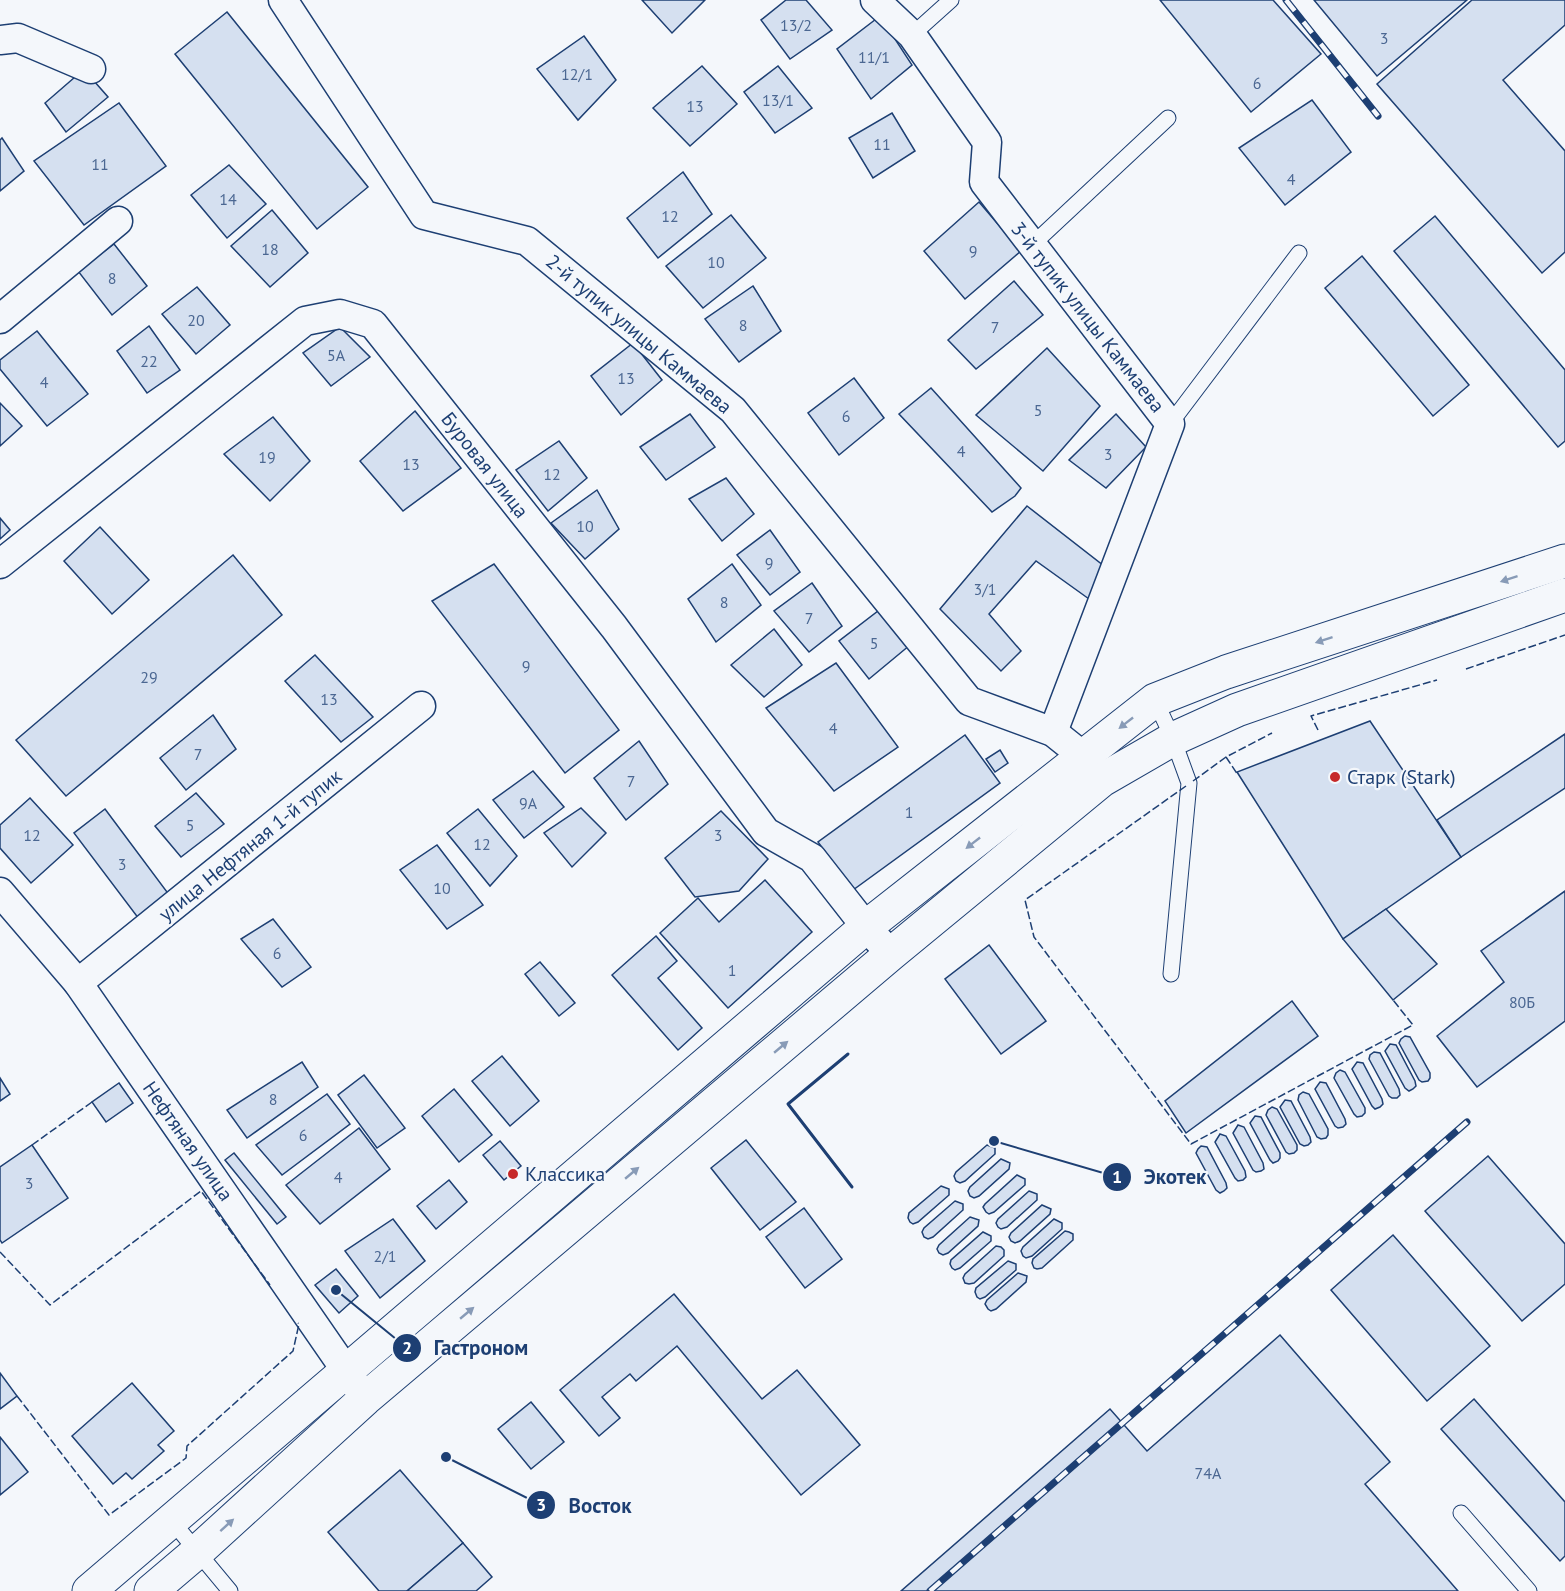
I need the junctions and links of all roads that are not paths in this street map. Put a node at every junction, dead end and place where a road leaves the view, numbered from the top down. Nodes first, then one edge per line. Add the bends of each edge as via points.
1 (283, 0) edge
2 (875, 0) edge
3 (951, 0) edge
4 (912, 35) junction
5 (0, 40) edge
6 (91, 69) dead end
7 (1168, 118) dead end
8 (118, 221) dead end
9 (1032, 245) junction
10 (1299, 253) dead end
11 (0, 319) edge
12 (1170, 424) junction
13 (1565, 561) edge
14 (0, 564) edge
15 (1565, 595) edge
16 (1155, 700) junction
17 (421, 706) dead end
18 (1053, 732) junction
19 (1173, 739) junction
20 (1093, 768) junction
21 (0, 892) edge
22 (866, 927) junction
23 (891, 954) junction
24 (1171, 974) dead end
25 (78, 983) junction
26 (346, 1370) junction
27 (365, 1399) junction
28 (1461, 1513) dead end
29 (171, 1520) junction
30 (197, 1552) junction
31 (88, 1591) edge
32 (151, 1591) edge
33 (230, 1591) edge
34 (1529, 1591) edge

1 - 18 street, 2-й тупик улицы Каммаева via 424,215 527,240 733,410 969,701
2 - 4 street, 3-й тупик улицы Каммаева
3 - 4 lane
4 - 9 street, 3-й тупик улицы Каммаева via 987,142 984,182
5 - 6 street via 18,38
7 - 9 lane
8 - 11 street
9 - 12 street, 3-й тупик улицы Каммаева
10 - 12 lane
12 - 18 street, 3-й тупик улицы Каммаева
13 -> 16 main road via 1226,672
14 - 22 street, Буровая улица via 305,321 340,314 374,324 614,627 766,832 812,858
15 - 19 main road via 1237,710
16 - 19 lane
16 -> 20 main road
17 - 25 street, улица Нефтяная 1-й тупик
18 - 20 street, 2-й тупик улицы Каммаева
19 - 20 main road
19 - 24 lane via 1190,783
20 -> 22 main road
20 - 23 main road
21 - 25 street, Нефтяная улица
22 - 23 street, Буровая улица
22 - 26 main road
27 -> 23 main road
25 - 26 street, Нефтяная улица
26 - 27 street, Нефтяная улица
26 - 29 main road
30 -> 27 main road
28 - 34 lane
29 - 30 lane
29 - 31 main road
30 - 32 main road
30 - 33 lane

